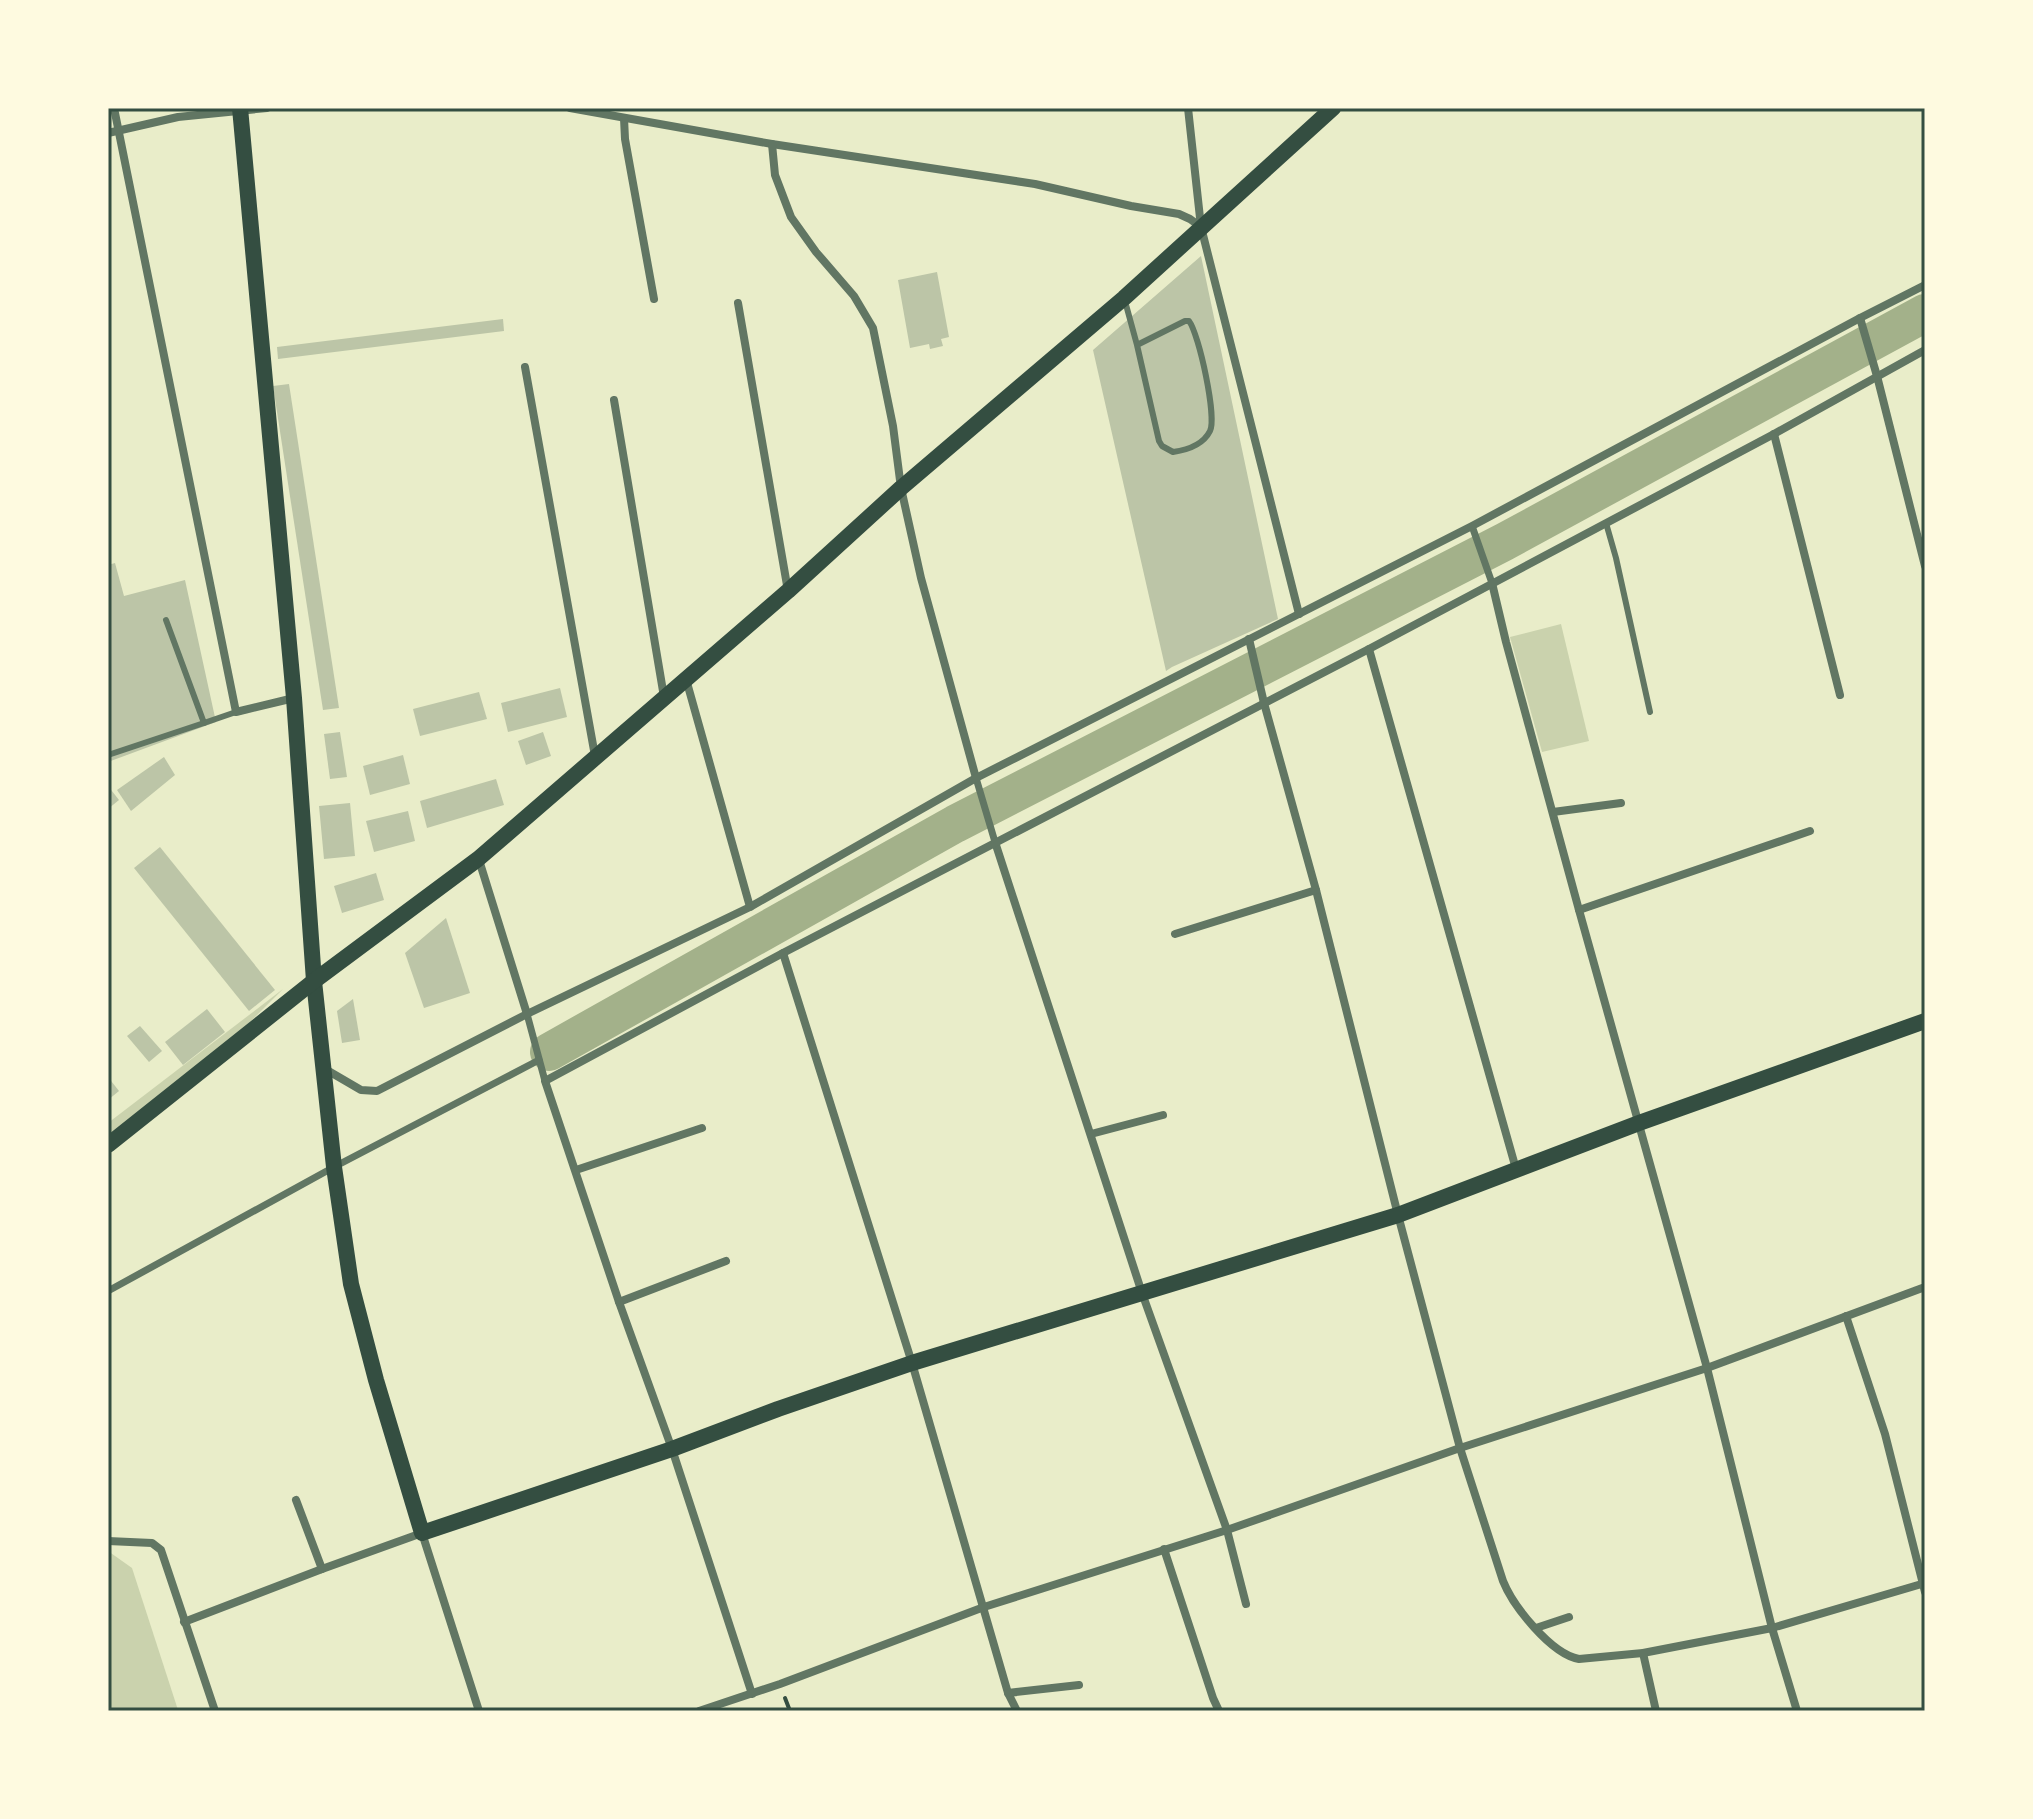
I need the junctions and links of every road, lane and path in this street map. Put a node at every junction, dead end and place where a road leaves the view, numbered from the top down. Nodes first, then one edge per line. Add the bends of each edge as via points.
1 (114, 108) edge
2 (267, 108) edge
3 (570, 108) edge
4 (1188, 108) edge
5 (240, 109) edge
6 (1328, 110) edge
7 (624, 118) junction
8 (113, 132) edge
9 (772, 144) junction
10 (1201, 227) junction
11 (1925, 285) edge
12 (1124, 298) junction
13 (654, 299) dead end
14 (738, 303) dead end
15 (1861, 322) junction
16 (1137, 345) junction
17 (1925, 350) edge
18 (525, 367) dead end
19 (1876, 372) junction
20 (614, 400) dead end
21 (1774, 434) junction
22 (901, 488) junction
23 (1606, 523) junction
24 (1474, 531) junction
25 (1925, 566) edge
26 (1492, 583) junction
27 (788, 591) junction
28 (1299, 614) junction
29 (166, 620) dead end
30 (1250, 643) junction
31 (1369, 649) junction
32 (686, 678) junction
33 (1840, 695) dead end
34 (664, 697) junction
35 (294, 698) junction
36 (1264, 703) junction
37 (236, 712) junction
38 (1650, 712) dead end
39 (204, 723) junction
40 (108, 755) edge
41 (595, 757) junction
42 (977, 782) junction
43 (1621, 803) dead end
44 (1553, 812) junction
45 (1810, 831) dead end
46 (995, 842) junction
47 (478, 859) junction
48 (1316, 890) junction
49 (750, 907) junction
50 (1579, 910) junction
51 (1175, 934) dead end
52 (783, 953) junction
53 (314, 981) junction
54 (527, 1014) junction
55 (1925, 1021) edge
56 (539, 1060) junction
57 (324, 1068) junction
58 (545, 1081) junction
59 (1163, 1115) dead end
60 (1639, 1123) junction
61 (702, 1128) dead end
62 (1091, 1134) junction
63 (108, 1145) edge
64 (334, 1167) junction
65 (1516, 1169) junction
66 (576, 1170) junction
67 (1398, 1215) junction
68 (726, 1261) dead end
69 (1925, 1287) edge
70 (108, 1291) edge
71 (1142, 1293) junction
72 (619, 1302) junction
73 (1846, 1316) junction
74 (912, 1363) junction
75 (1707, 1368) junction
76 (1460, 1448) junction
77 (672, 1449) junction
78 (296, 1500) dead end
79 (1227, 1530) junction
80 (422, 1533) junction
81 (108, 1541) edge
82 (1164, 1549) junction
83 (322, 1569) junction
84 (1924, 1586) edge
85 (1246, 1604) dead end
86 (984, 1607) junction
87 (1569, 1617) dead end
88 (184, 1622) junction
89 (1536, 1628) junction
90 (1772, 1628) junction
91 (1643, 1653) junction
92 (1079, 1685) dead end
93 (1008, 1693) junction
94 (752, 1694) junction
95 (215, 1711) edge
96 (479, 1711) edge
97 (699, 1711) edge
98 (1017, 1711) edge
99 (1219, 1711) edge
100 (1656, 1711) edge
101 (1797, 1711) edge

1 - 8 street
2 - 5 street
3 - 7 street
4 - 10 street
5 - 8 street
5 - 35 main road
6 - 10 main road
7 - 9 street
7 - 13 street
8 - 37 street
9 - 10 street via 1035,184 1179,214
9 - 22 street via 775,175 791,217 873,328
10 - 12 main road
10 - 28 street
11 - 15 street
12 - 16 lane
12 - 22 main road
14 - 27 street
15 - 19 street
15 - 24 street
16 - 16 lane via 1159,441 1173,452 1197,445 1212,427 1212,411 1192,325 1185,321
17 - 19 street
18 - 41 street
19 - 21 street
19 - 25 street
20 - 34 street
21 - 23 street
21 - 33 street
22 - 27 main road
22 - 42 street
23 - 26 street
23 - 38 lane
24 - 26 street
24 - 28 street
26 - 31 street
26 - 44 street
27 - 32 main road
28 - 30 street
29 - 39 lane
30 - 36 street
30 - 42 street
31 - 36 street
31 - 65 street
32 - 34 main road
32 - 49 street
34 - 41 main road
35 - 37 street
35 - 53 main road
36 - 46 street
36 - 48 street
37 - 39 lane
39 - 40 lane
41 - 47 main road
42 - 46 street
42 - 49 street
43 - 44 street
44 - 50 street
45 - 50 street
46 - 52 street
46 - 62 street
47 - 53 main road
47 - 54 street
48 - 51 street
48 - 67 street
49 - 54 street
50 - 60 street
52 - 58 street
52 - 74 street
53 - 57 main road
53 - 63 main road
54 - 56 street
54 - 57 street via 377,1091 361,1090
55 - 60 main road
56 - 58 street
56 - 64 street
57 - 64 main road
58 - 66 street
59 - 62 street
60 - 65 main road
60 - 75 street
61 - 66 street
62 - 71 street
64 - 70 street
64 - 80 main road via 351,1284
65 - 67 main road
66 - 72 street
67 - 71 main road
67 - 76 street
68 - 72 street
69 - 73 street
71 - 74 main road
71 - 79 street
72 - 77 street
73 - 75 street
73 - 84 street via 1885,1434
74 - 77 main road
74 - 86 street
75 - 76 street
75 - 90 street
76 - 79 street
76 - 89 street via 1508,1594
77 - 80 main road
77 - 94 street
78 - 83 street
79 - 82 street
79 - 85 street
80 - 83 street
80 - 96 street
81 - 88 street via 159,1546
82 - 86 street
82 - 99 street
83 - 88 street
84 - 90 street
86 - 93 street
86 - 94 street
87 - 89 street
88 - 95 street
89 - 91 street via 1574,1658
90 - 91 street
90 - 101 street
91 - 100 street
92 - 93 street
93 - 98 street
94 - 97 street

